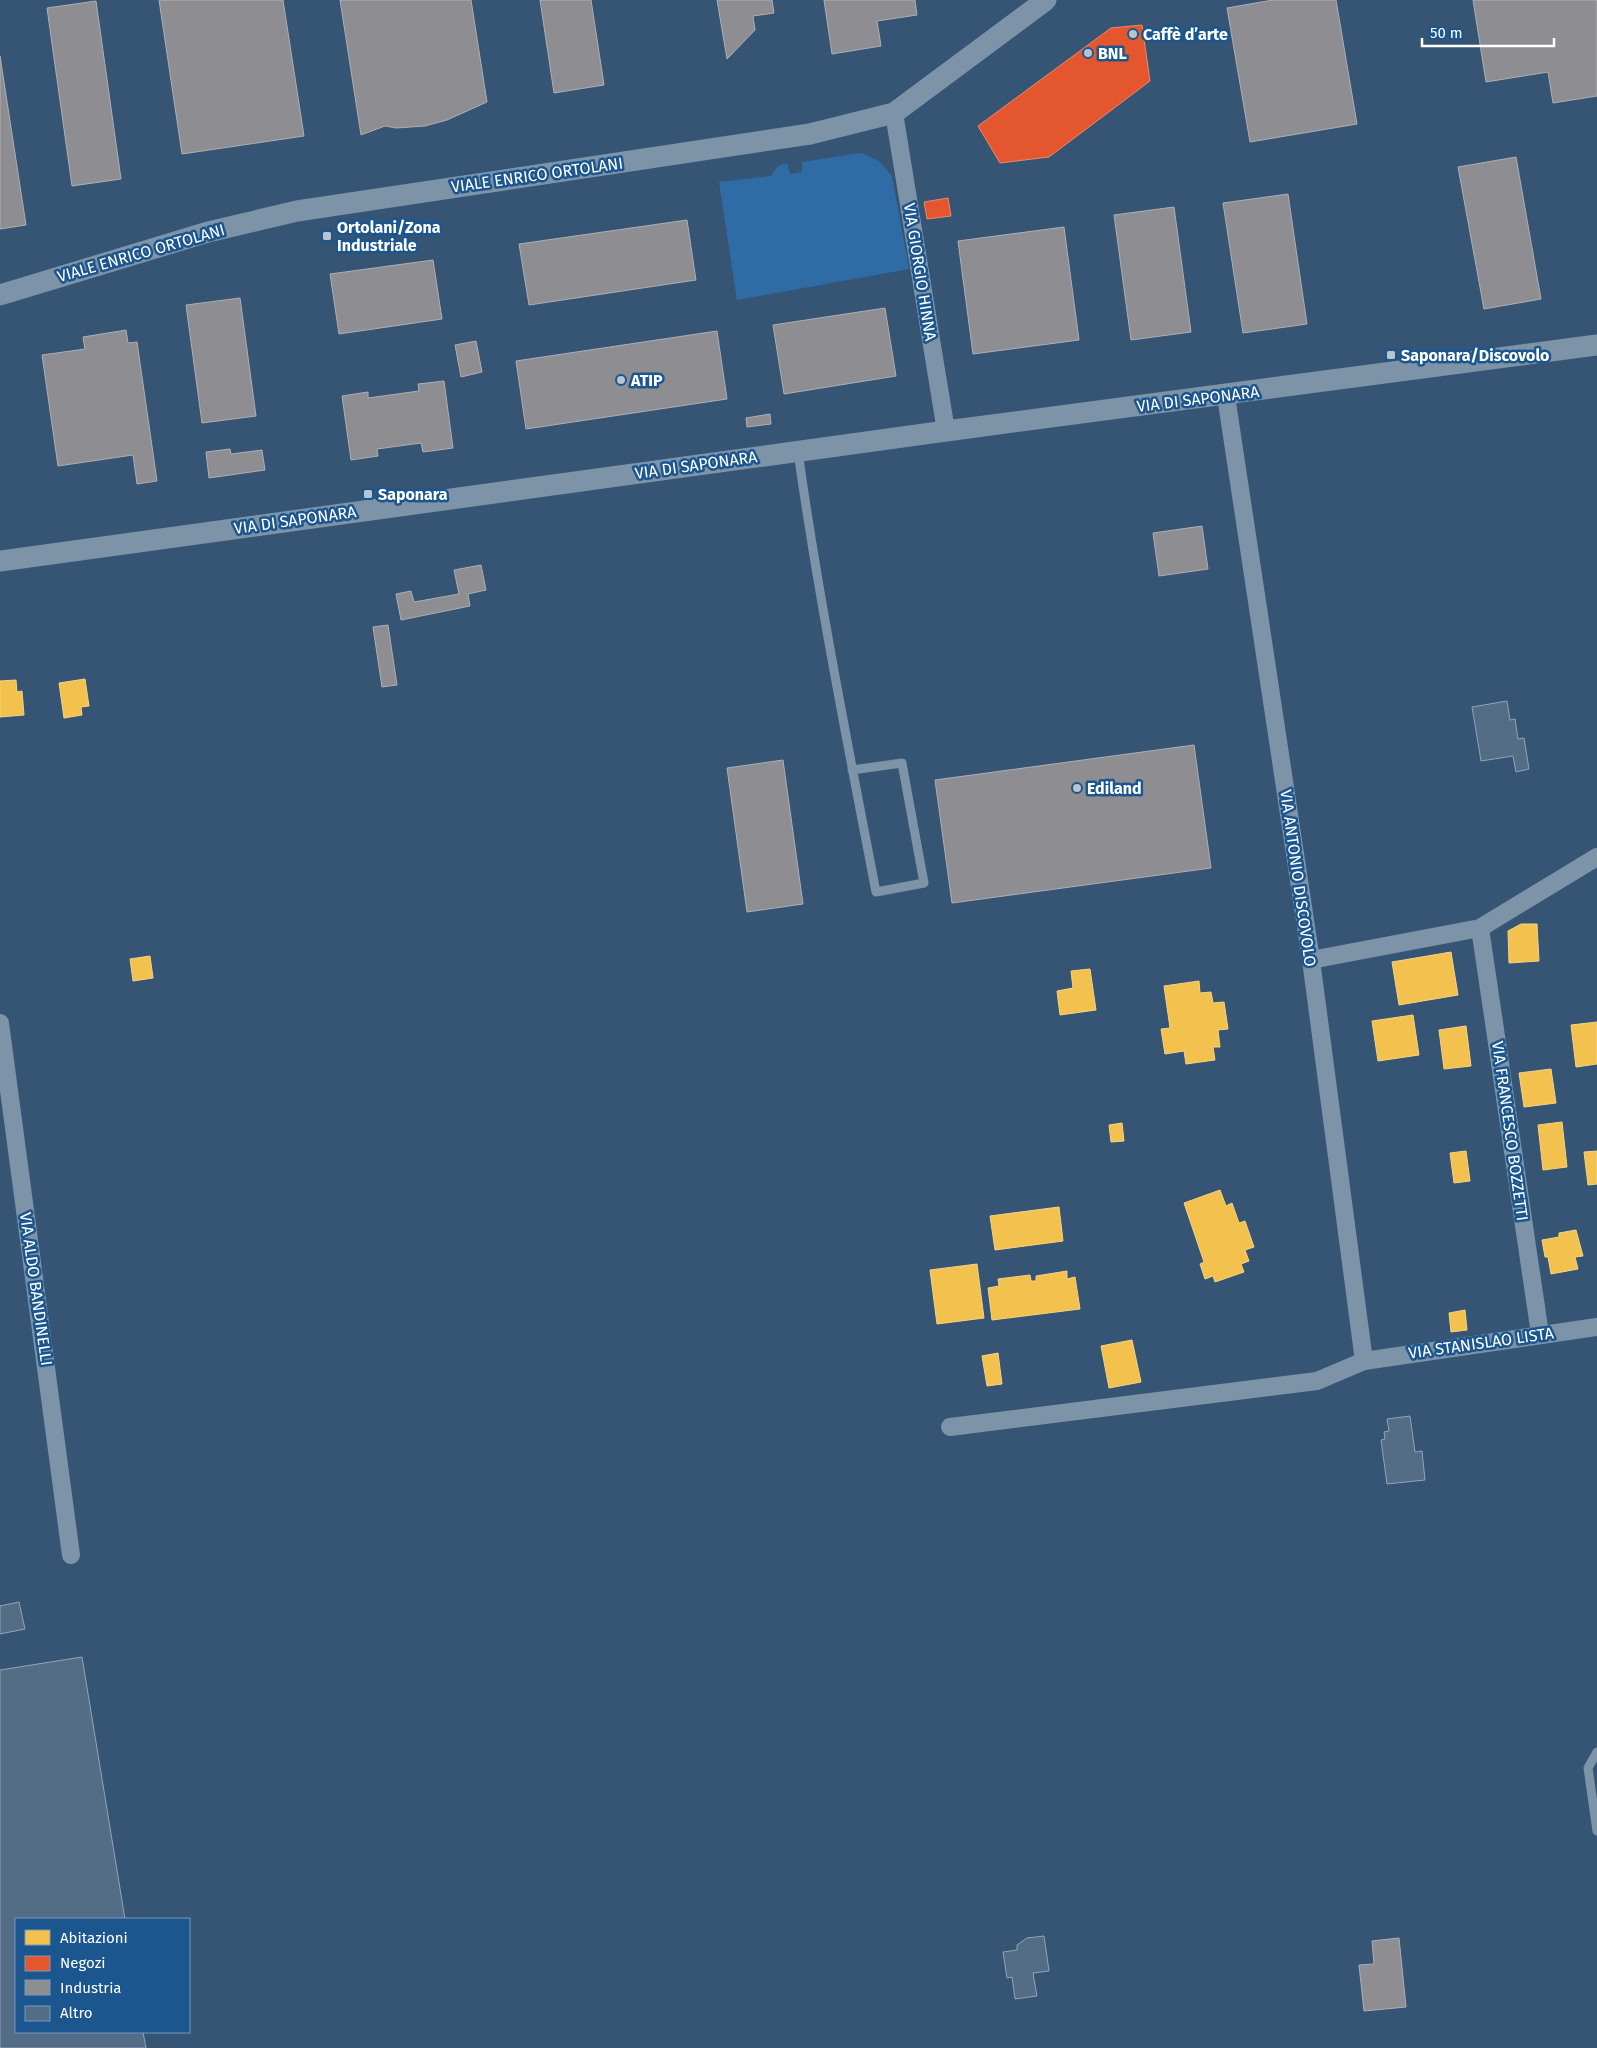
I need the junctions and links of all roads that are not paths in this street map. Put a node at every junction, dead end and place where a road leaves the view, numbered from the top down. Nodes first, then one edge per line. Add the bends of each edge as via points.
1 (1046, 0) edge
2 (894, 114) junction
3 (0, 295) edge
4 (1597, 345) edge
5 (1226, 396) junction
6 (946, 431) junction
7 (798, 452) junction
8 (0, 560) edge
9 (852, 770) junction
10 (1597, 857) edge
11 (1480, 928) junction
12 (1311, 960) junction
13 (0, 1023) edge
14 (1597, 1327) edge
15 (1540, 1334) junction
16 (1364, 1361) junction
17 (950, 1427) dead end
18 (71, 1555) dead end
19 (1597, 1752) edge
20 (1597, 1831) edge

1 - 2 street, VIALE ENRICO ORTOLANI
2 - 3 street, VIALE ENRICO ORTOLANI via 810,134 297,211 208,232
2 - 6 street, VIA GIORGIO HINNA
4 - 5 street, VIA DI SAPONARA
5 - 6 street, VIA DI SAPONARA
5 - 12 street, VIA ANTONIO DISCOVOLO
6 - 7 street, VIA DI SAPONARA
7 - 8 street, VIA DI SAPONARA
7 - 9 lane via 826,635
9 - 9 lane via 876,892 924,884 902,763
10 - 11 street
11 - 12 street
11 - 15 street, VIA FRANCESCO BOZZETTI
12 - 16 street, VIA ANTONIO DISCOVOLO
13 - 18 street, VIA ALDO BANDINELLI
14 - 15 street, VIA STANISLAO LISTA
15 - 16 street, VIA STANISLAO LISTA
16 - 17 street, VIA STANISLAO LISTA via 1318,1381
19 - 20 lane via 1588,1768

